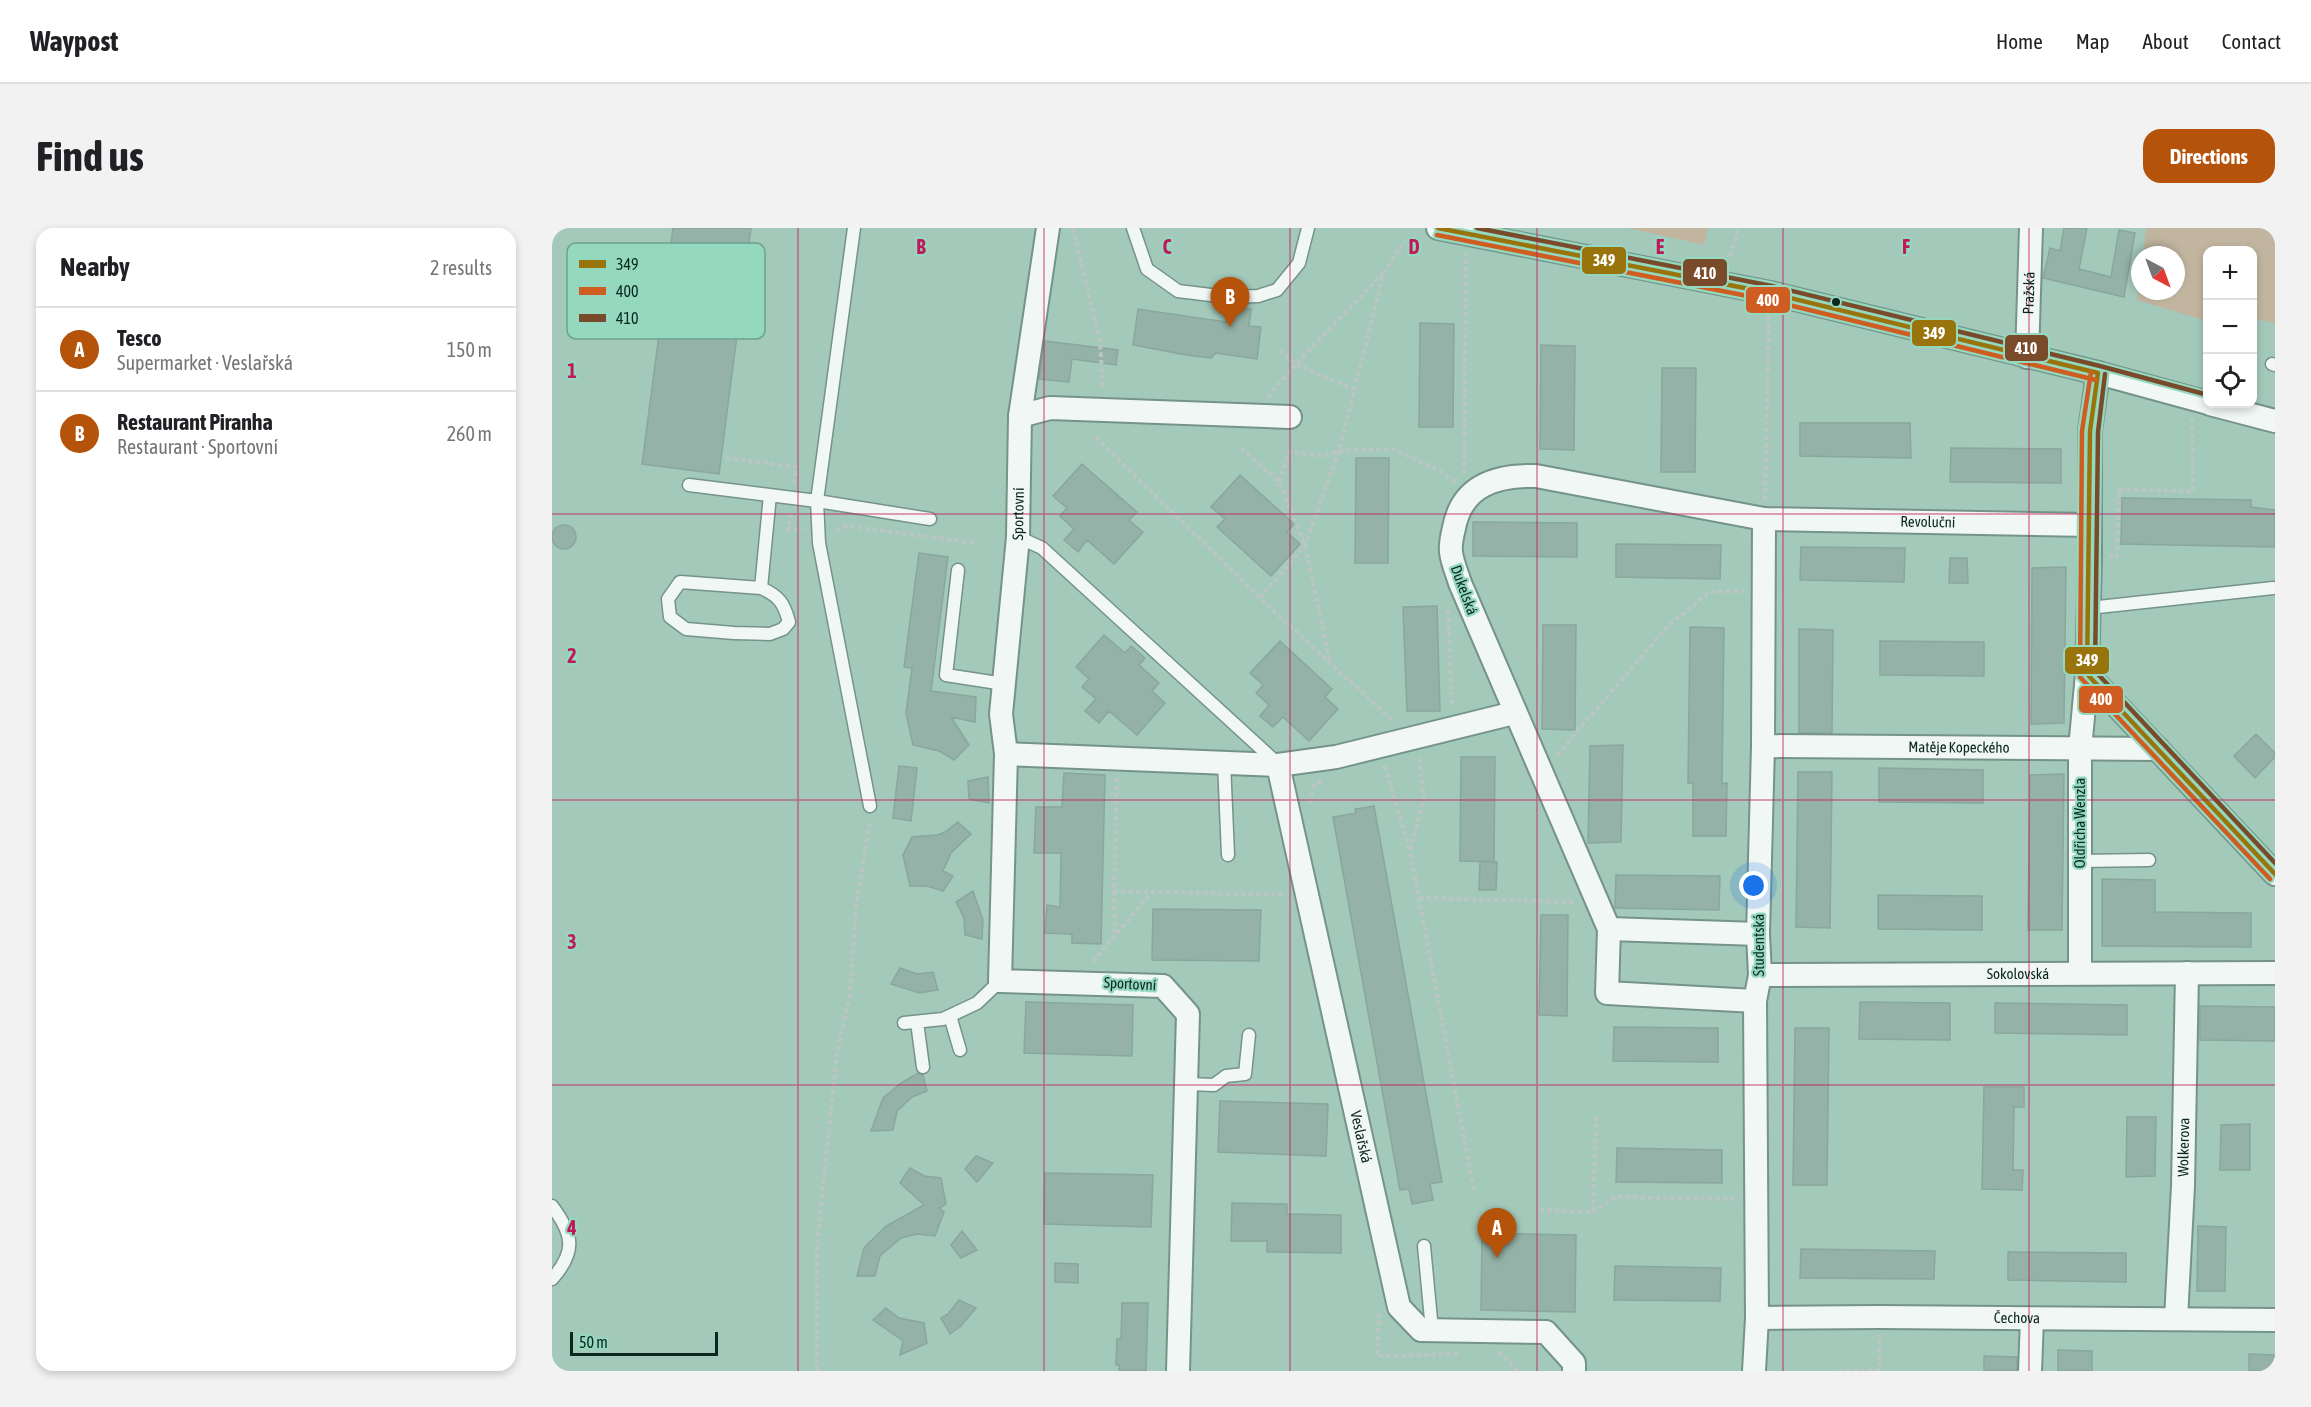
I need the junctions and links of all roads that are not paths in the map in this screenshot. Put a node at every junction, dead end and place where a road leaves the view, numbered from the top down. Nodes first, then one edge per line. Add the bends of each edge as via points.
1 (854, 228) edge
2 (1048, 228) edge
3 (1133, 228) edge
4 (1308, 228) edge
5 (1438, 228) edge
6 (2031, 228) edge
7 (2027, 357) junction
8 (2098, 373) junction
9 (2206, 410) edge
10 (1020, 416) junction
11 (1290, 417) dead end
12 (2275, 421) edge
13 (690, 485) dead end
14 (770, 495) junction
15 (817, 501) junction
16 (930, 519) dead end
17 (1764, 519) junction
18 (2090, 525) junction
19 (1018, 537) junction
20 (958, 570) dead end
21 (761, 588) junction
22 (2273, 588) dead end
23 (2089, 608) junction
24 (2087, 674) junction
25 (1004, 684) junction
26 (1514, 713) junction
27 (1762, 746) junction
28 (2080, 749) junction
29 (2158, 749) junction
30 (1006, 754) junction
31 (1224, 762) junction
32 (1278, 765) junction
33 (870, 806) road end
34 (1228, 855) dead end
35 (2149, 860) dead end
36 (2080, 861) junction
37 (2275, 874) edge
38 (1609, 929) junction
39 (1758, 934) junction
40 (2080, 972) junction
41 (2275, 972) edge
42 (2187, 973) junction
43 (1760, 975) junction
44 (1000, 981) junction
45 (1755, 1000) junction
46 (950, 1016) junction
47 (917, 1022) junction
48 (904, 1023) dead end
49 (1249, 1035) dead end
50 (960, 1050) dead end
51 (923, 1067) dead end
52 (1186, 1084) junction
53 (552, 1206) edge
54 (1424, 1246) dead end
55 (552, 1279) edge
56 (1756, 1318) junction
57 (2032, 1319) junction
58 (2176, 1319) junction
59 (2275, 1320) edge
60 (1432, 1330) junction
61 (1178, 1371) edge
62 (1574, 1371) edge
63 (1754, 1371) edge
64 (2030, 1371) edge

1 - 15 lane
2 - 10 street, Sportovní
3 - 4 lane via 1147,269 1178,291 1227,297 1258,296 1277,290 1299,263
5 - 7 street via 1770,293
6 - 7 street, Pražská
7 - 8 street
8 - 9 street
8 - 18 street, Oldřicha Wenzla via 2090,430
9 - 12 street
10 - 11 street via 1050,408
10 - 19 street, Sportovní
13 - 14 lane
14 - 15 lane
14 - 21 lane
15 - 16 lane
15 - 33 lane via 819,543
17 - 18 street, Revoluční
17 - 26 street, Dukelská via 1536,476 1502,477 1480,487 1462,505 1455,520 1451,552
17 - 27 street, Studentská
18 - 23 street, Oldřicha Wenzla
19 - 25 street, Sportovní
19 - 32 lane via 1042,548
20 - 25 lane via 946,675
21 - 21 lane via 680,582 668,599 670,617 686,629 770,634 789,622 777,596
22 - 23 lane
23 - 24 street, Oldřicha Wenzla
24 - 28 street, Oldřicha Wenzla
24 - 29 street
25 - 30 street, Sportovní via 1001,714
26 - 32 street via 1453,729 1413,752
26 - 38 street, Dukelská
27 - 28 street, Matěje Kopeckého
27 - 39 street, Studentská
28 - 29 street, Matěje Kopeckého
28 - 36 street, Oldřicha Wenzla
29 - 37 street
30 - 31 street
30 - 44 street, Sportovní
31 - 32 street
31 - 34 lane
32 - 60 street, Veslařská via 1399,1307 1421,1329
35 - 36 lane
36 - 40 street, Oldřicha Wenzla
38 - 39 street
38 - 45 street via 1607,993
39 - 43 street, Studentská
40 - 42 street, Sokolovská
40 - 43 street, Sokolovská
41 - 42 street, Sokolovská
42 - 58 street, Wolkerova
43 - 45 street, Studentská
44 - 46 lane via 977,1003
44 - 52 street, Sportovní via 1164,986 1188,1014
45 - 56 street, Studentská
46 - 47 lane
46 - 50 lane
47 - 48 lane
47 - 51 lane
49 - 52 lane via 1245,1074 1226,1076 1214,1085
52 - 61 street, Sportovní
53 - 55 lane via 570,1233 568,1255
54 - 60 lane
56 - 57 street, Čechova
56 - 63 street, Studentská
57 - 58 street, Čechova
57 - 64 street
58 - 59 street, Čechova
60 - 62 street, Veslařská via 1546,1332 1574,1362

